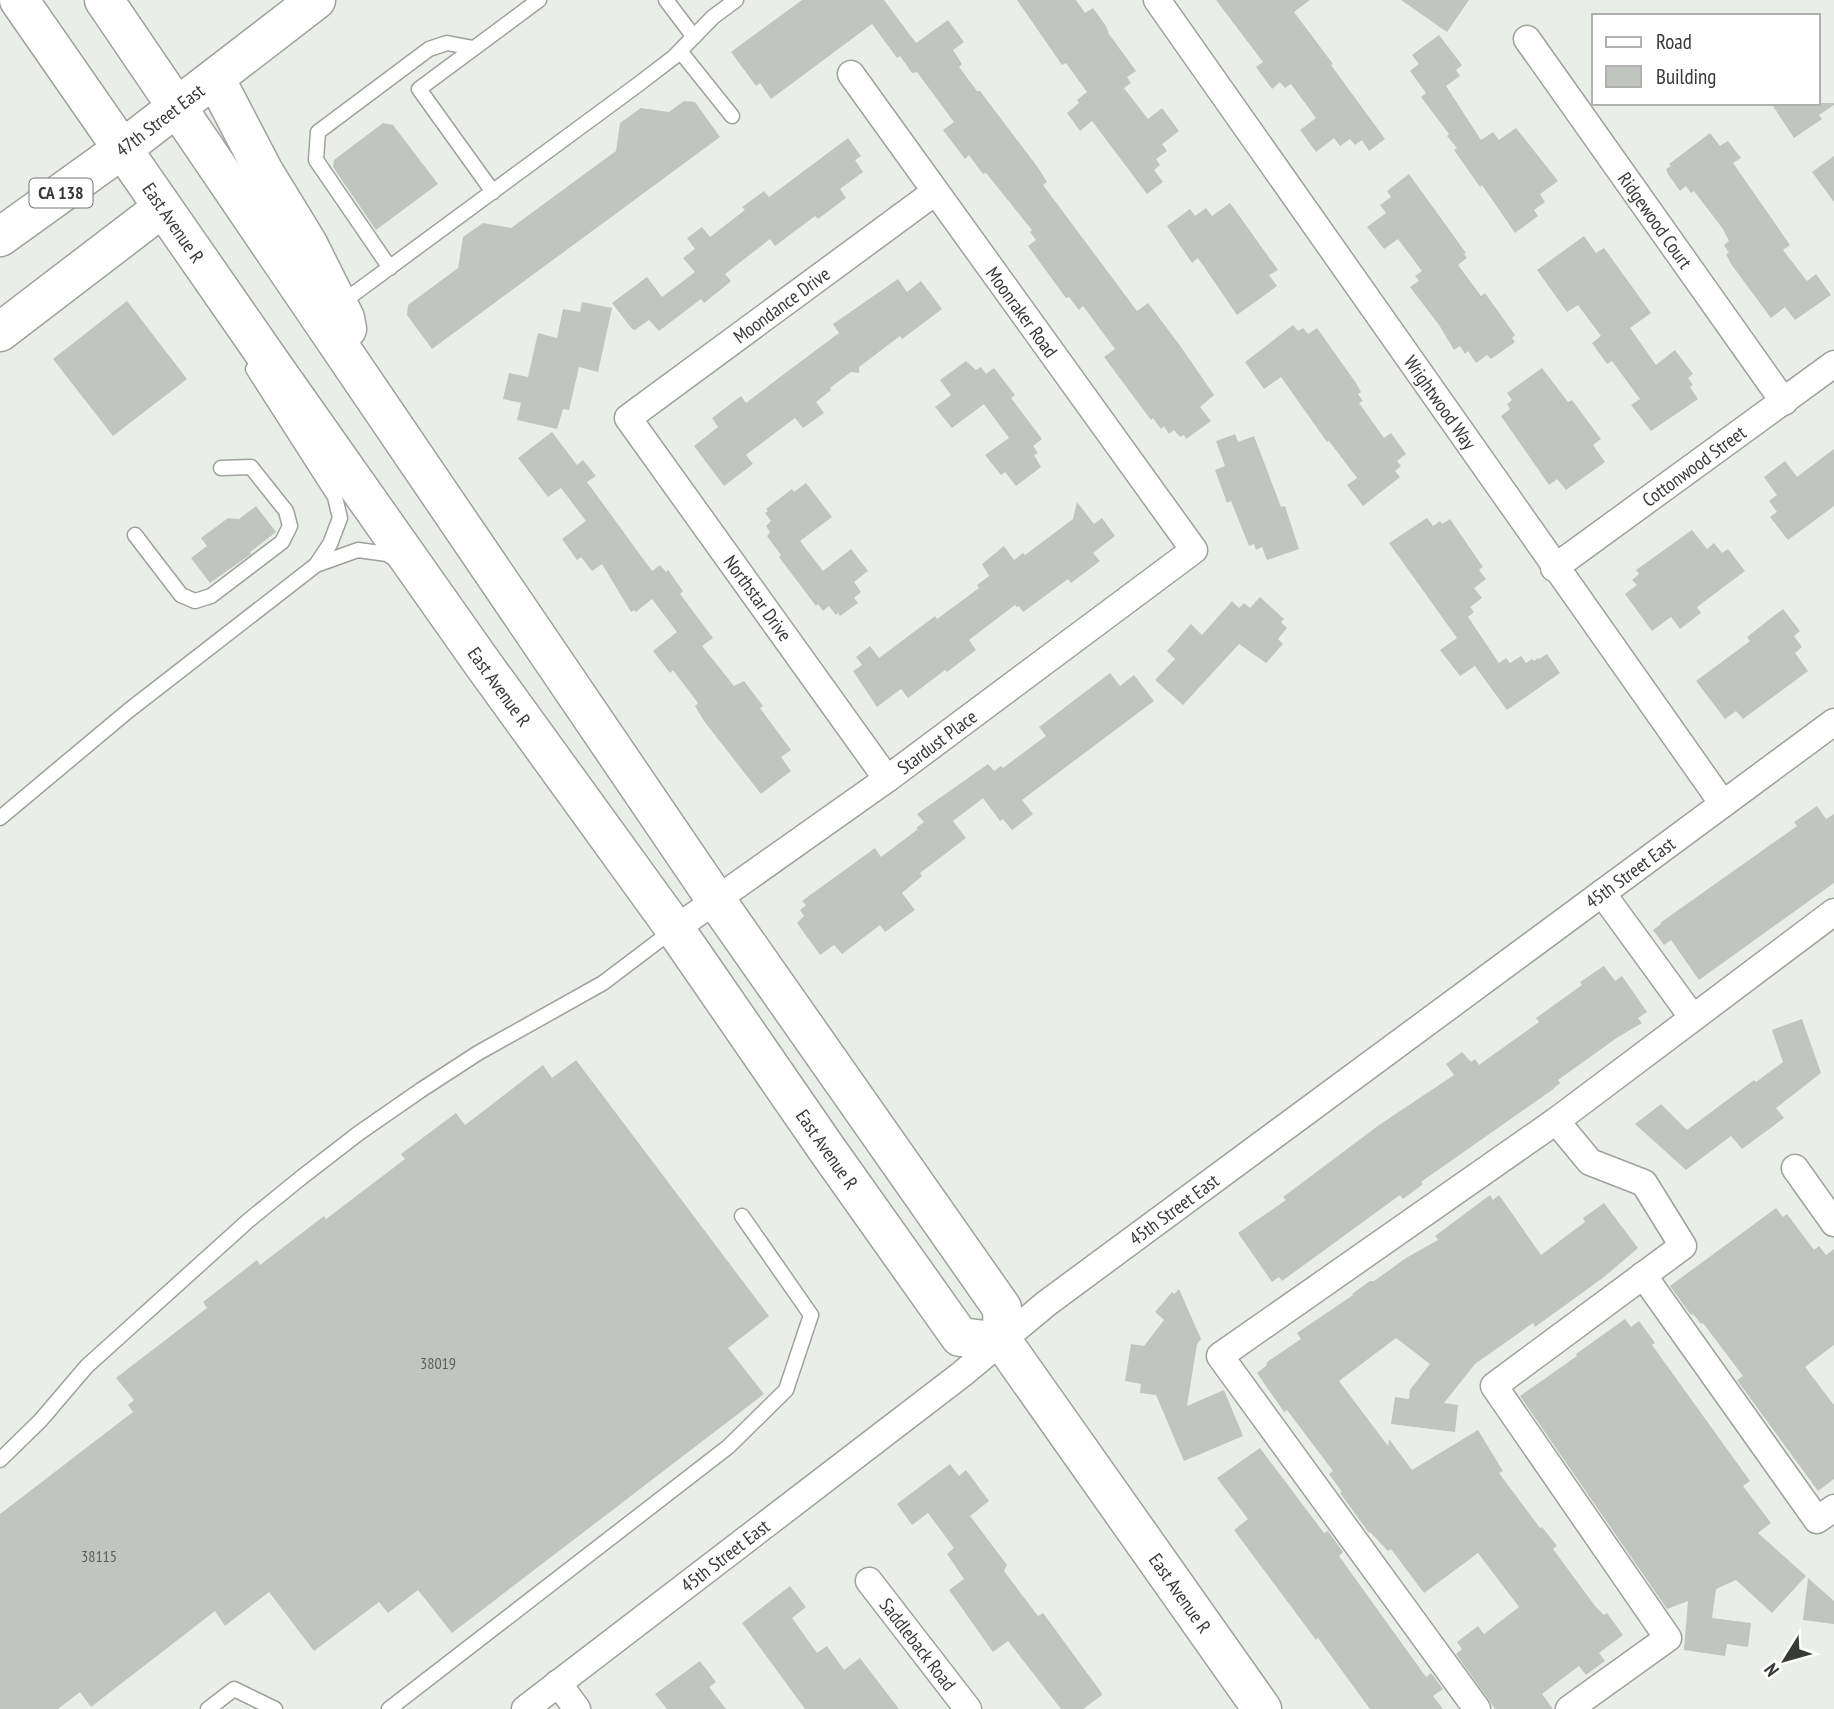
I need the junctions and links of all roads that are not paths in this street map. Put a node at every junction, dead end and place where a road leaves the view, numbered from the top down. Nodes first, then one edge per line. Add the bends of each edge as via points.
1 (19, 0) edge
2 (104, 0) edge
3 (316, 0) edge
4 (540, 0) edge
5 (666, 0) edge
6 (736, 0) edge
7 (1157, 0) edge
8 (694, 37) junction
9 (1527, 39) dead end
10 (473, 48) junction
11 (680, 51) junction
12 (852, 74) dead end
13 (215, 78) junction
14 (177, 107) junction
15 (732, 116) dead end
16 (121, 150) junction
17 (493, 192) junction
18 (935, 192) junction
19 (162, 208) junction
20 (0, 237) edge
21 (390, 268) junction
22 (329, 312) junction
23 (239, 319) junction
24 (0, 331) edge
25 (1834, 364) edge
26 (1784, 402) junction
27 (628, 418) joint
28 (221, 468) dead end
29 (135, 535) dead end
30 (1194, 550) joint
31 (316, 565) junction
32 (1554, 568) junction
33 (421, 576) junction
34 (1834, 722) edge
35 (887, 779) junction
36 (1723, 804) junction
37 (0, 818) edge
38 (1602, 893) junction
39 (716, 900) junction
40 (1832, 917) edge
41 (674, 929) junction
42 (1693, 1018) junction
43 (1556, 1121) junction
44 (1795, 1168) dead end
45 (742, 1216) dead end
46 (1834, 1223) edge
47 (1643, 1275) junction
48 (1003, 1342) junction
49 (0, 1460) edge
50 (1834, 1508) edge
51 (869, 1581) dead end
52 (558, 1683) junction
53 (208, 1709) edge
54 (275, 1709) edge
55 (388, 1709) edge
56 (525, 1709) edge
57 (577, 1709) edge
58 (968, 1709) edge
59 (1262, 1709) edge
60 (1477, 1709) edge
61 (1569, 1709) edge

1 - 16 main road, East Avenue R
2 - 14 main road
3 - 13 main road, 47th Street East / CA 138
4 - 10 lane
5 - 8 lane
6 - 8 lane
7 - 32 street, Wrightwood Way
8 - 11 lane
9 - 26 street, Ridgewood Court
10 - 17 lane via 419,89
10 - 21 lane via 447,43 429,48 317,132 316,160
11 - 15 lane
11 - 17 lane
12 - 18 street, Moonraker Road
13 - 14 main road, 47th Street East / CA 138
13 - 22 main road via 308,244
14 - 16 main road, 47th Street East / CA 138
14 - 22 main road
16 - 19 main road, East Avenue R
16 - 20 main road, 47th Street East / CA 138
17 - 21 lane
18 - 27 street, Moondance Drive
18 - 30 street, Moonraker Road
19 - 23 main road, East Avenue R
19 - 24 main road
21 - 22 lane
22 - 39 main road via 354,369
23 - 31 lane via 250,365 335,497 340,518
23 - 33 main road, East Avenue R
25 - 26 street, Cottonwood Street
26 - 32 street, Cottonwood Street
27 - 35 street, Northstar Drive
28 - 29 lane via 251,467 268,486 286,511 289,526 282,542 211,596 195,601 181,595
30 - 35 street, Stardust Place
31 - 33 lane via 358,550 387,554
31 - 37 lane via 128,711
32 - 36 street, Wrightwood Way
33 - 41 main road, East Avenue R
34 - 36 street, 45th Street East
35 - 39 street, Stardust Place
36 - 38 street, 45th Street East
38 - 42 street
38 - 48 street, 45th Street East via 1047,1303
39 - 41 street, Stardust Place
39 - 48 main road via 1002,1308
40 - 42 street
41 - 48 main road, East Avenue R via 960,1336
41 - 49 lane via 603,984 478,1053 312,1170 249,1220 87,1366
42 - 43 street
43 - 47 street via 1590,1162 1644,1183 1683,1246
43 - 60 street via 1220,1356
44 - 46 street
45 - 55 lane via 811,1315 786,1390 728,1447
47 - 50 street via 1817,1520
47 - 61 street via 1494,1386 1668,1638
48 - 52 street, 45th Street East
48 - 59 main road, East Avenue R
51 - 58 street, Saddleback Road
52 - 56 street, 45th Street East
52 - 57 street
53 - 54 lane via 234,1689

